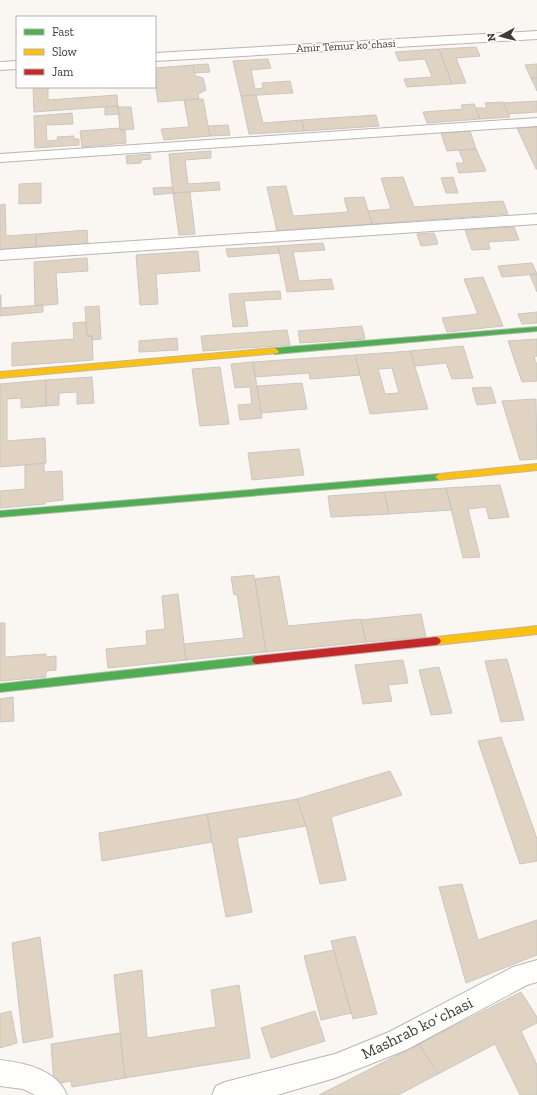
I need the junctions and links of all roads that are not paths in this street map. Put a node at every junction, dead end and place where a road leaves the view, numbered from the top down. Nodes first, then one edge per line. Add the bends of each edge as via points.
1 (537, 35) edge
2 (156, 57) edge
3 (16, 65) edge
4 (0, 66) edge
5 (537, 122) edge
6 (0, 158) edge
7 (537, 220) edge
8 (0, 255) edge
9 (537, 329) edge
10 (0, 375) edge
11 (537, 467) edge
12 (0, 514) edge
13 (537, 630) edge
14 (0, 688) edge
15 (537, 971) edge
16 (0, 1073) edge
17 (54, 1095) edge
18 (225, 1095) edge

1 - 2 street, Amir Temur koʻchasi
3 - 4 street
5 - 6 street
7 - 8 street
9 - 10 street
11 - 12 street
13 - 14 street
15 - 18 street, Mashrab koʻchasi via 522,975 397,1041 335,1066
16 - 17 street via 27,1076

